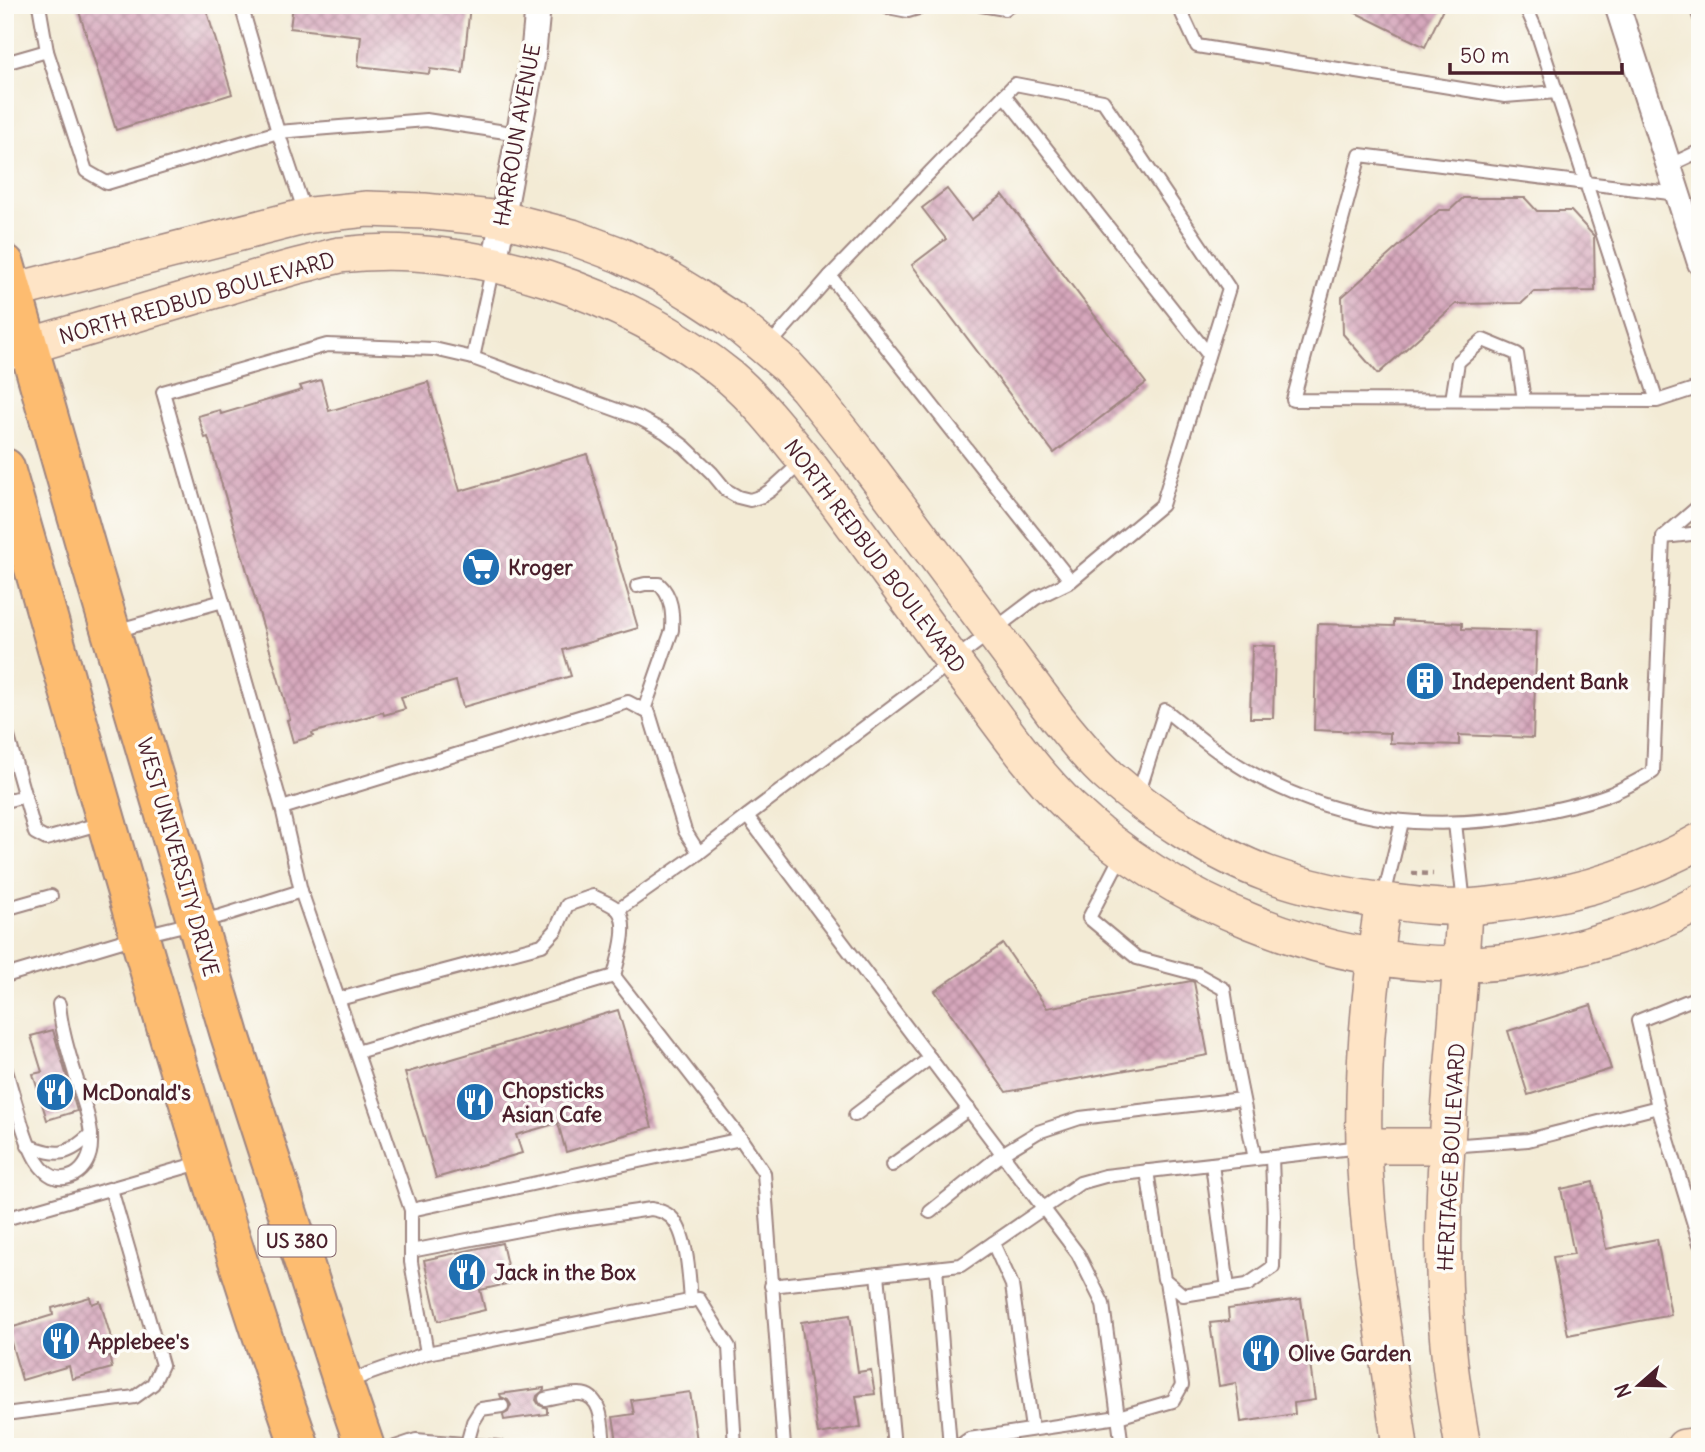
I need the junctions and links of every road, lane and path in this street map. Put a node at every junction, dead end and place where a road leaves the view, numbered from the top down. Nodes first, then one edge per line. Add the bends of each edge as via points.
1 (39, 5) edge
2 (241, 5) edge
3 (538, 5) edge
4 (878, 5) edge
5 (928, 5) edge
6 (981, 5) edge
7 (1010, 5) edge
8 (1178, 5) edge
9 (1525, 5) edge
10 (1617, 5) edge
11 (1695, 5) edge
12 (1700, 18) edge
13 (47, 51) junction
14 (5, 63) edge
15 (1556, 92) junction
16 (1004, 95) junction
17 (278, 132) junction
18 (519, 135) junction
19 (1700, 151) edge
20 (1668, 166) junction
21 (1586, 183) junction
22 (1678, 194) junction
23 (307, 216) junction
24 (502, 219) junction
25 (1700, 263) edge
26 (494, 265) junction
27 (830, 276) junction
28 (8, 283) edge
29 (767, 348) junction
30 (17, 350) edge
31 (1208, 354) junction
32 (473, 358) junction
33 (1700, 387) edge
34 (1452, 400) junction
35 (1524, 400) junction
36 (1657, 401) junction
37 (804, 460) junction
38 (5, 468) edge
39 (1700, 505) edge
40 (1700, 533) edge
41 (1663, 537) junction
42 (1071, 581) junction
43 (637, 586) dead end
44 (223, 600) junction
45 (111, 632) junction
46 (992, 633) junction
47 (953, 662) junction
48 (644, 710) junction
49 (5, 726) edge
50 (24, 796) junction
51 (1137, 799) junction
52 (5, 802) edge
53 (282, 807) junction
54 (747, 816) junction
55 (106, 822) junction
56 (1402, 822) junction
57 (1455, 823) junction
58 (1700, 841) edge
59 (1124, 850) junction
60 (699, 853) junction
61 (1407, 873) dead end
62 (1433, 874) dead end
63 (301, 891) junction
64 (51, 896) dead end
65 (1383, 901) junction
66 (1700, 902) edge
67 (1464, 908) junction
68 (5, 909) edge
69 (618, 910) junction
70 (197, 922) junction
71 (139, 936) junction
72 (1374, 956) junction
73 (1462, 964) junction
74 (5, 976) edge
75 (614, 976) junction
76 (1700, 996) edge
77 (338, 999) junction
78 (59, 1004) dead end
79 (357, 1052) junction
80 (930, 1058) junction
81 (5, 1067) edge
82 (1242, 1099) junction
83 (1658, 1107) junction
84 (969, 1109) junction
85 (855, 1115) dead end
86 (91, 1134) junction
87 (741, 1139) junction
88 (28, 1146) junction
89 (1364, 1146) junction
90 (1447, 1146) junction
91 (1003, 1154) junction
92 (1272, 1157) junction
93 (1255, 1159) junction
94 (206, 1161) junction
95 (1212, 1164) junction
96 (892, 1165) dead end
97 (1147, 1171) junction
98 (111, 1189) junction
99 (1044, 1208) junction
100 (411, 1210) junction
101 (930, 1212) dead end
102 (5, 1219) edge
103 (993, 1243) junction
104 (1700, 1244) edge
105 (411, 1251) junction
106 (936, 1268) junction
107 (878, 1274) junction
108 (1167, 1280) junction
109 (771, 1286) junction
110 (1228, 1288) junction
111 (691, 1301) junction
112 (427, 1353) junction
113 (343, 1383) junction
114 (545, 1399) dead end
115 (502, 1406) dead end
116 (5, 1414) edge
117 (1118, 1417) junction
118 (1032, 1429) junction
119 (290, 1444) edge
120 (467, 1444) junction
121 (1700, 1445) edge
122 (365, 1447) edge
123 (395, 1447) edge
124 (499, 1447) edge
125 (604, 1447) edge
126 (735, 1447) edge
127 (783, 1447) edge
128 (894, 1447) edge
129 (950, 1447) edge
130 (958, 1447) edge
131 (1122, 1447) edge
132 (1400, 1447) edge
133 (1463, 1447) edge
134 (1684, 1447) edge

1 - 13 lane
2 - 17 lane
3 - 18 street, HARROUN AVENUE
4 - 5 lane via 908,11
6 - 7 lane via 1005,9
8 - 15 lane via 1197,46 1505,96
9 - 15 lane
10 - 20 street
11 - 12 lane
13 - 14 lane
13 - 17 lane via 86,171 107,183
15 - 21 lane
16 - 27 lane
16 - 31 lane
16 - 31 lane via 1015,84 1103,102 1228,288
17 - 18 lane via 426,120
17 - 23 lane
18 - 24 street, HARROUN AVENUE
19 - 20 lane
20 - 22 street
21 - 22 lane
21 - 34 lane via 1360,155 1293,400
21 - 36 lane
22 - 25 street
23 - 24 street via 367,209
23 - 28 street
24 - 26 street, HARROUN AVENUE
24 - 29 street via 572,237 650,269 731,319
26 - 30 street, NORTH REDBUD BOULEVARD via 436,254 339,256
26 - 32 lane
26 - 37 street, NORTH REDBUD BOULEVARD via 613,304 686,345 753,399
27 - 29 lane
27 - 42 lane
28 - 30 highway, WEST UNIVERSITY DRIVE / US 380
29 - 46 street via 834,421
30 - 45 highway, WEST UNIVERSITY DRIVE / US 380
31 - 42 lane via 1162,505
32 - 37 lane via 666,432 738,497 762,496
32 - 44 lane via 434,349 327,345 163,392
33 - 36 lane
34 - 35 lane
34 - 35 lane via 1458,362 1483,340 1517,354
35 - 36 lane
37 - 47 street, NORTH REDBUD BOULEVARD
38 - 55 highway, US 380
39 - 41 lane
40 - 41 lane
41 - 57 lane via 1653,772 1585,802 1521,816
42 - 46 lane via 1037,598
43 - 48 lane via 659,584 666,590 673,616
44 - 45 lane
44 - 53 lane
45 - 70 highway, WEST UNIVERSITY DRIVE / US 380
46 - 47 lane
46 - 51 street via 1087,755
47 - 54 lane
47 - 59 street, NORTH REDBUD BOULEVARD via 1052,788
48 - 53 lane via 628,702
48 - 60 lane via 649,713 685,831
49 - 50 lane
50 - 52 lane
50 - 55 lane via 35,833 46,839
51 - 56 lane via 1165,710 1245,769 1279,787 1342,810
51 - 65 street via 1211,846 1266,873
53 - 63 lane
54 - 60 lane
54 - 80 lane
55 - 71 highway, US 380
56 - 57 lane
56 - 65 lane
57 - 67 lane
58 - 67 street via 1605,883 1536,899
59 - 72 street, NORTH REDBUD BOULEVARD via 1181,890 1234,915
59 - 82 lane via 1089,918 1137,958 1197,974 1224,989
60 - 69 lane
61 - 62 path
63 - 70 lane
63 - 77 lane
64 - 68 lane
65 - 67 street
65 - 72 street
66 - 73 street, NORTH REDBUD BOULEVARD via 1651,926 1578,948
67 - 73 street, HERITAGE BOULEVARD
69 - 75 lane via 623,925
69 - 77 lane via 593,896 567,905 556,930 542,945
70 - 71 lane
70 - 113 highway, WEST UNIVERSITY DRIVE / US 380
71 - 74 lane
71 - 94 highway, US 380
72 - 73 street, NORTH REDBUD BOULEVARD
72 - 89 street via 1364,1070
73 - 90 street, HERITAGE BOULEVARD
75 - 79 lane
75 - 87 lane
76 - 83 lane via 1638,1021
77 - 79 lane
78 - 86 lane
79 - 100 lane
80 - 84 lane
80 - 85 lane
81 - 88 lane
82 - 91 lane via 1080,1118 1038,1132
82 - 93 lane
83 - 90 lane via 1528,1140
83 - 104 lane
84 - 91 lane
84 - 96 lane
86 - 88 lane via 64,1152 53,1154
86 - 88 lane via 89,1158 68,1178 43,1170
87 - 100 lane
87 - 109 lane via 764,1173
89 - 90 street
89 - 92 lane
89 - 132 street
90 - 133 street, HERITAGE BOULEVARD via 1446,1316
91 - 99 lane
91 - 101 lane
92 - 93 lane
92 - 110 lane via 1273,1267 1247,1286
93 - 95 lane
94 - 98 lane
94 - 119 highway, US 380
95 - 97 lane
95 - 110 lane
97 - 99 lane via 1080,1183
97 - 108 lane
98 - 102 lane
98 - 116 lane via 162,1365 158,1374 153,1384 135,1397
99 - 103 lane
99 - 117 lane via 1078,1254 1103,1304
100 - 105 lane
103 - 106 lane via 961,1265
103 - 118 lane via 1012,1285
105 - 111 lane via 555,1223 663,1211 673,1219 684,1242
105 - 112 lane
106 - 107 lane
106 - 129 lane
107 - 109 lane
107 - 128 lane
108 - 110 lane via 1183,1295
108 - 117 lane via 1182,1385 1173,1401
109 - 127 lane
111 - 112 lane
111 - 126 lane via 699,1299 729,1348
112 - 113 lane
113 - 122 highway, WEST UNIVERSITY DRIVE / US 380
114 - 125 lane via 588,1395 599,1410
115 - 120 lane via 481,1409
117 - 118 lane
117 - 131 lane
118 - 130 lane via 969,1439
120 - 123 lane via 416,1440
120 - 124 lane
121 - 134 street

